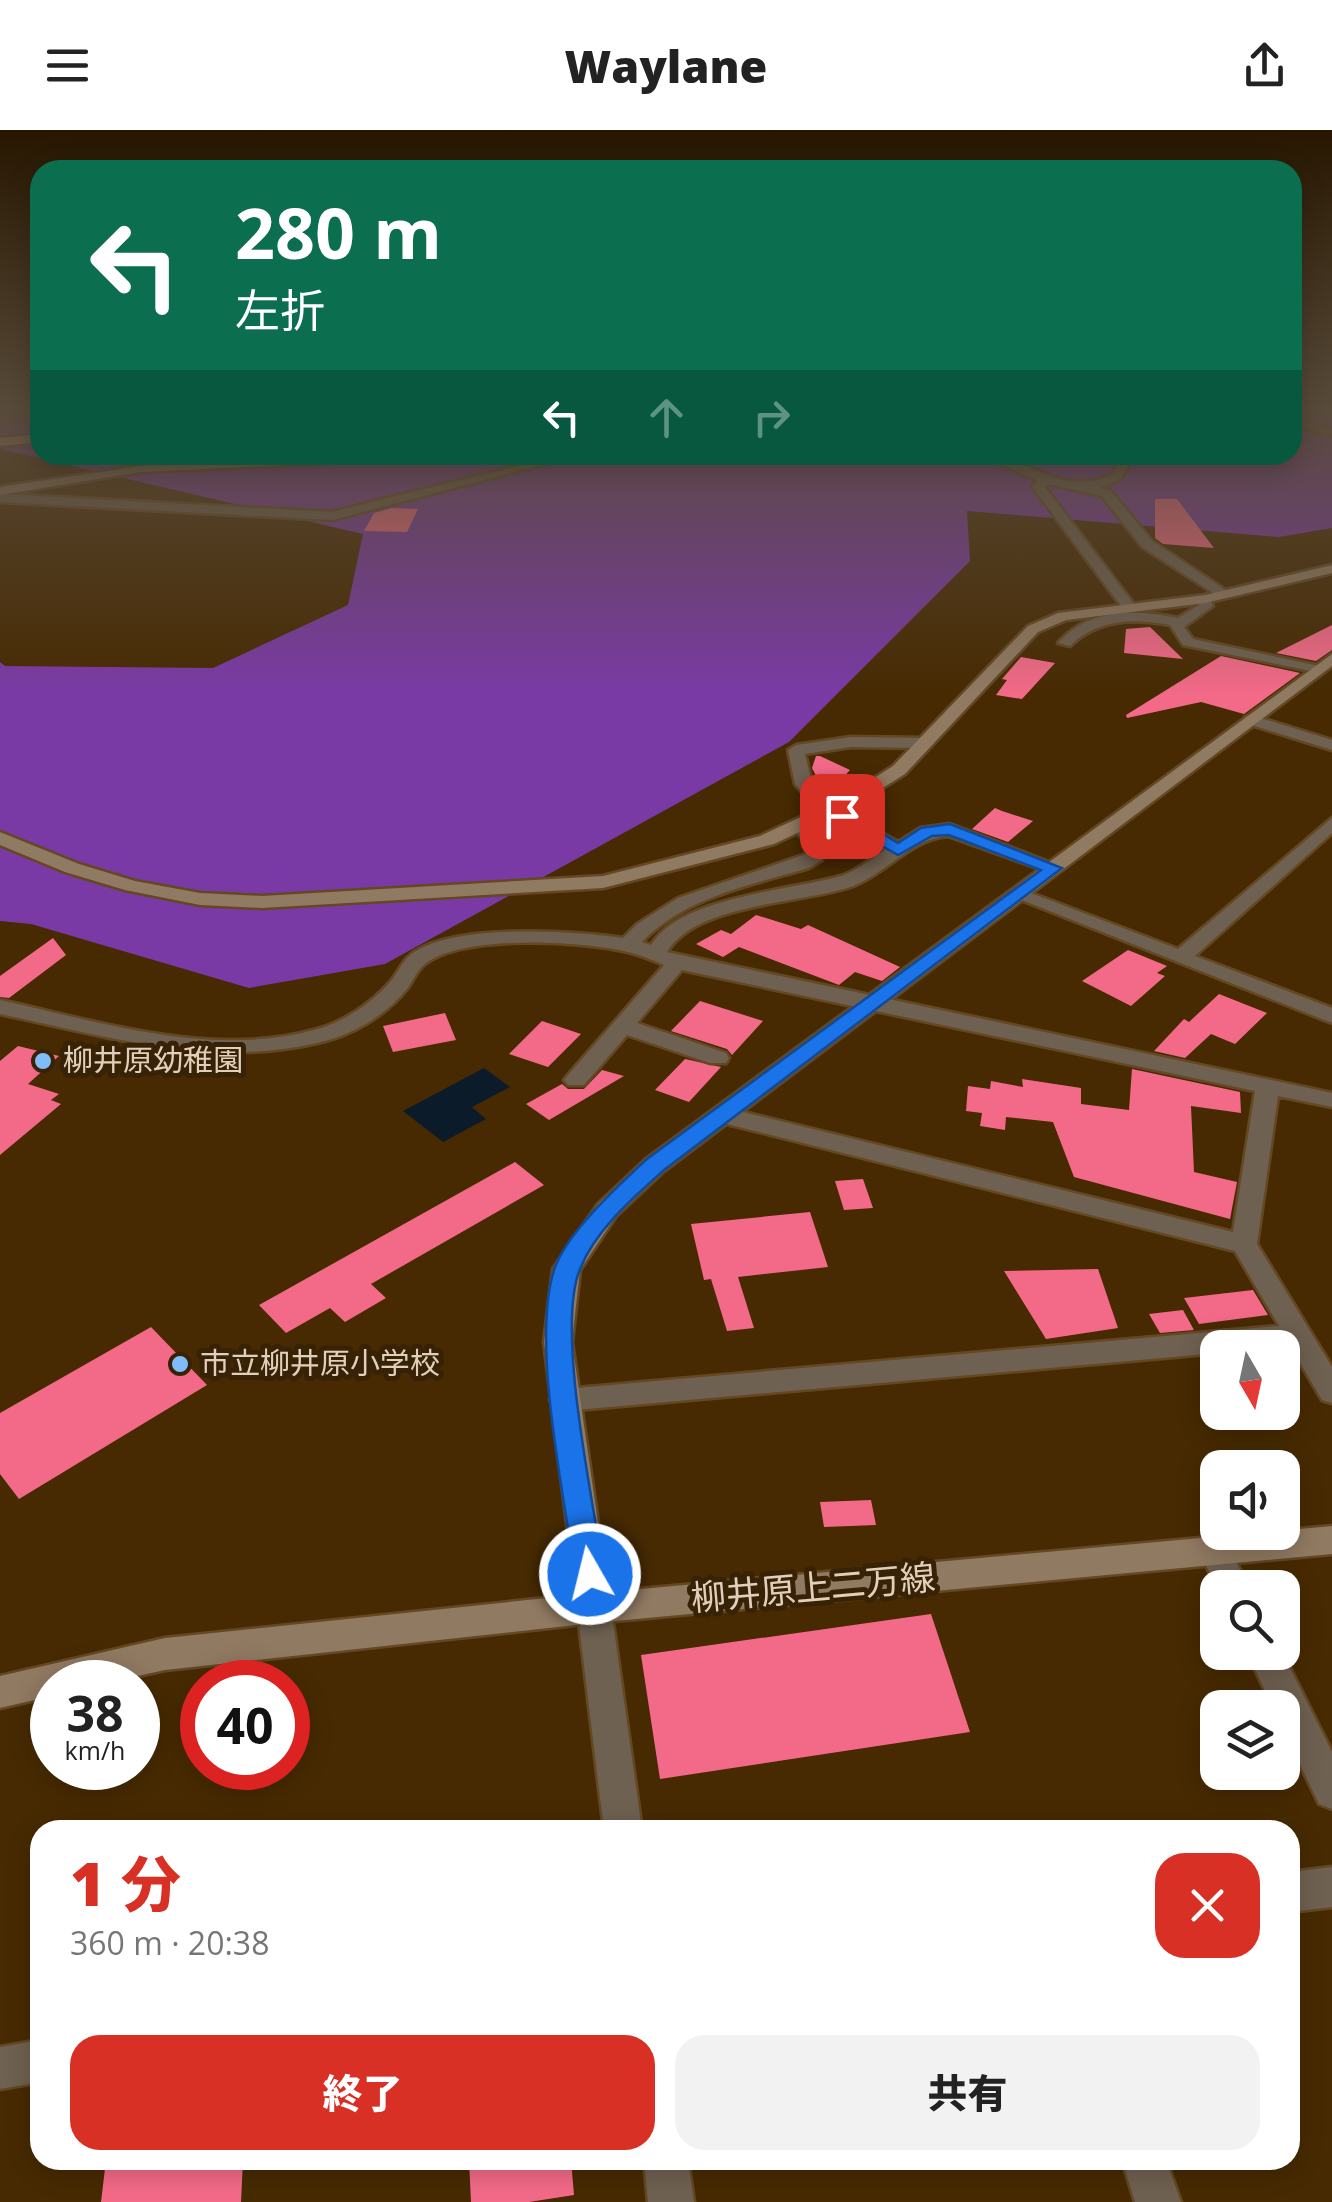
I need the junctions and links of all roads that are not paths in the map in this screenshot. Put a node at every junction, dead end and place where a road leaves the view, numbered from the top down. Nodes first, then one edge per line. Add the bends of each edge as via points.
1 (122, 503) edge
2 (385, 503) edge
3 (1051, 503) edge
4 (1114, 503) edge
5 (1332, 569) edge
6 (1226, 595) junction
7 (1205, 599) junction
8 (1129, 607) junction
9 (1180, 623) junction
10 (1064, 642) dead end
11 (1326, 664) edge
12 (1251, 720) junction
13 (925, 743) junction
14 (1332, 745) edge
15 (822, 804) dead end
16 (842, 816) dead end
17 (1332, 823) edge
18 (800, 827) junction
19 (0, 838) edge
20 (898, 850) junction
21 (1054, 868) junction
22 (1019, 894) junction
23 (628, 946) junction
24 (1181, 957) junction
25 (666, 959) junction
26 (875, 1004) junction
27 (0, 1006) edge
28 (1332, 1016) edge
29 (623, 1026) junction
30 (718, 1058) dead end
31 (576, 1080) dead end
32 (1268, 1087) junction
33 (1332, 1100) edge
34 (723, 1115) junction
35 (1244, 1244) junction
36 (1297, 1330) edge
37 (1300, 1335) edge
38 (1200, 1344) edge
39 (1332, 1392) edge
40 (565, 1400) junction
41 (1332, 1540) edge
42 (1215, 1551) junction
43 (1224, 1570) edge
44 (594, 1608) junction
45 (1273, 1670) edge
46 (0, 1692) edge
47 (1332, 1792) edge
48 (622, 1820) edge
49 (1332, 1888) edge
50 (1300, 1891) edge
51 (30, 2063) edge
52 (0, 2068) edge
53 (667, 2170) edge
54 (1147, 2170) edge
55 (671, 2202) edge
56 (1158, 2202) edge

1 - 2 street via 332,516
3 - 8 street
4 - 6 street via 1147,544
5 - 6 street
6 - 7 street
7 - 8 street
7 - 9 street via 1206,606
8 - 13 street via 1064,616 1033,629
9 - 10 street via 1122,617 1076,629
9 - 11 street via 1188,642
11 - 12 street
12 - 14 street
12 - 21 street
13 - 15 street via 851,742 796,750 804,784
13 - 18 street via 899,770
16 - 20 street
17 - 24 street
18 - 19 street via 603,882 262,902 132,886
18 - 23 street via 815,840 815,856 714,890 654,919
20 - 21 street via 927,832 950,830
20 - 25 street via 848,882 747,900 668,932
21 - 22 street
22 - 24 street
22 - 26 street
23 - 25 street
23 - 27 street via 478,940 436,948 360,1018 317,1037 256,1046 211,1049
24 - 28 street
25 - 26 street
25 - 29 street
26 - 32 street
26 - 34 street
29 - 30 street
29 - 31 street
32 - 33 street
32 - 35 street
34 - 35 street
34 - 40 street via 606,1210 567,1269 558,1342
35 - 36 street
37 - 39 street
38 - 40 street
40 - 44 street
41 - 42 street, 柳井原上二万線
42 - 43 street
42 - 44 street, 柳井原上二万線
44 - 46 street, 柳井原上二万線 via 165,1654
44 - 48 street
45 - 47 street
49 - 50 street
51 - 52 street
53 - 55 street
54 - 56 street

